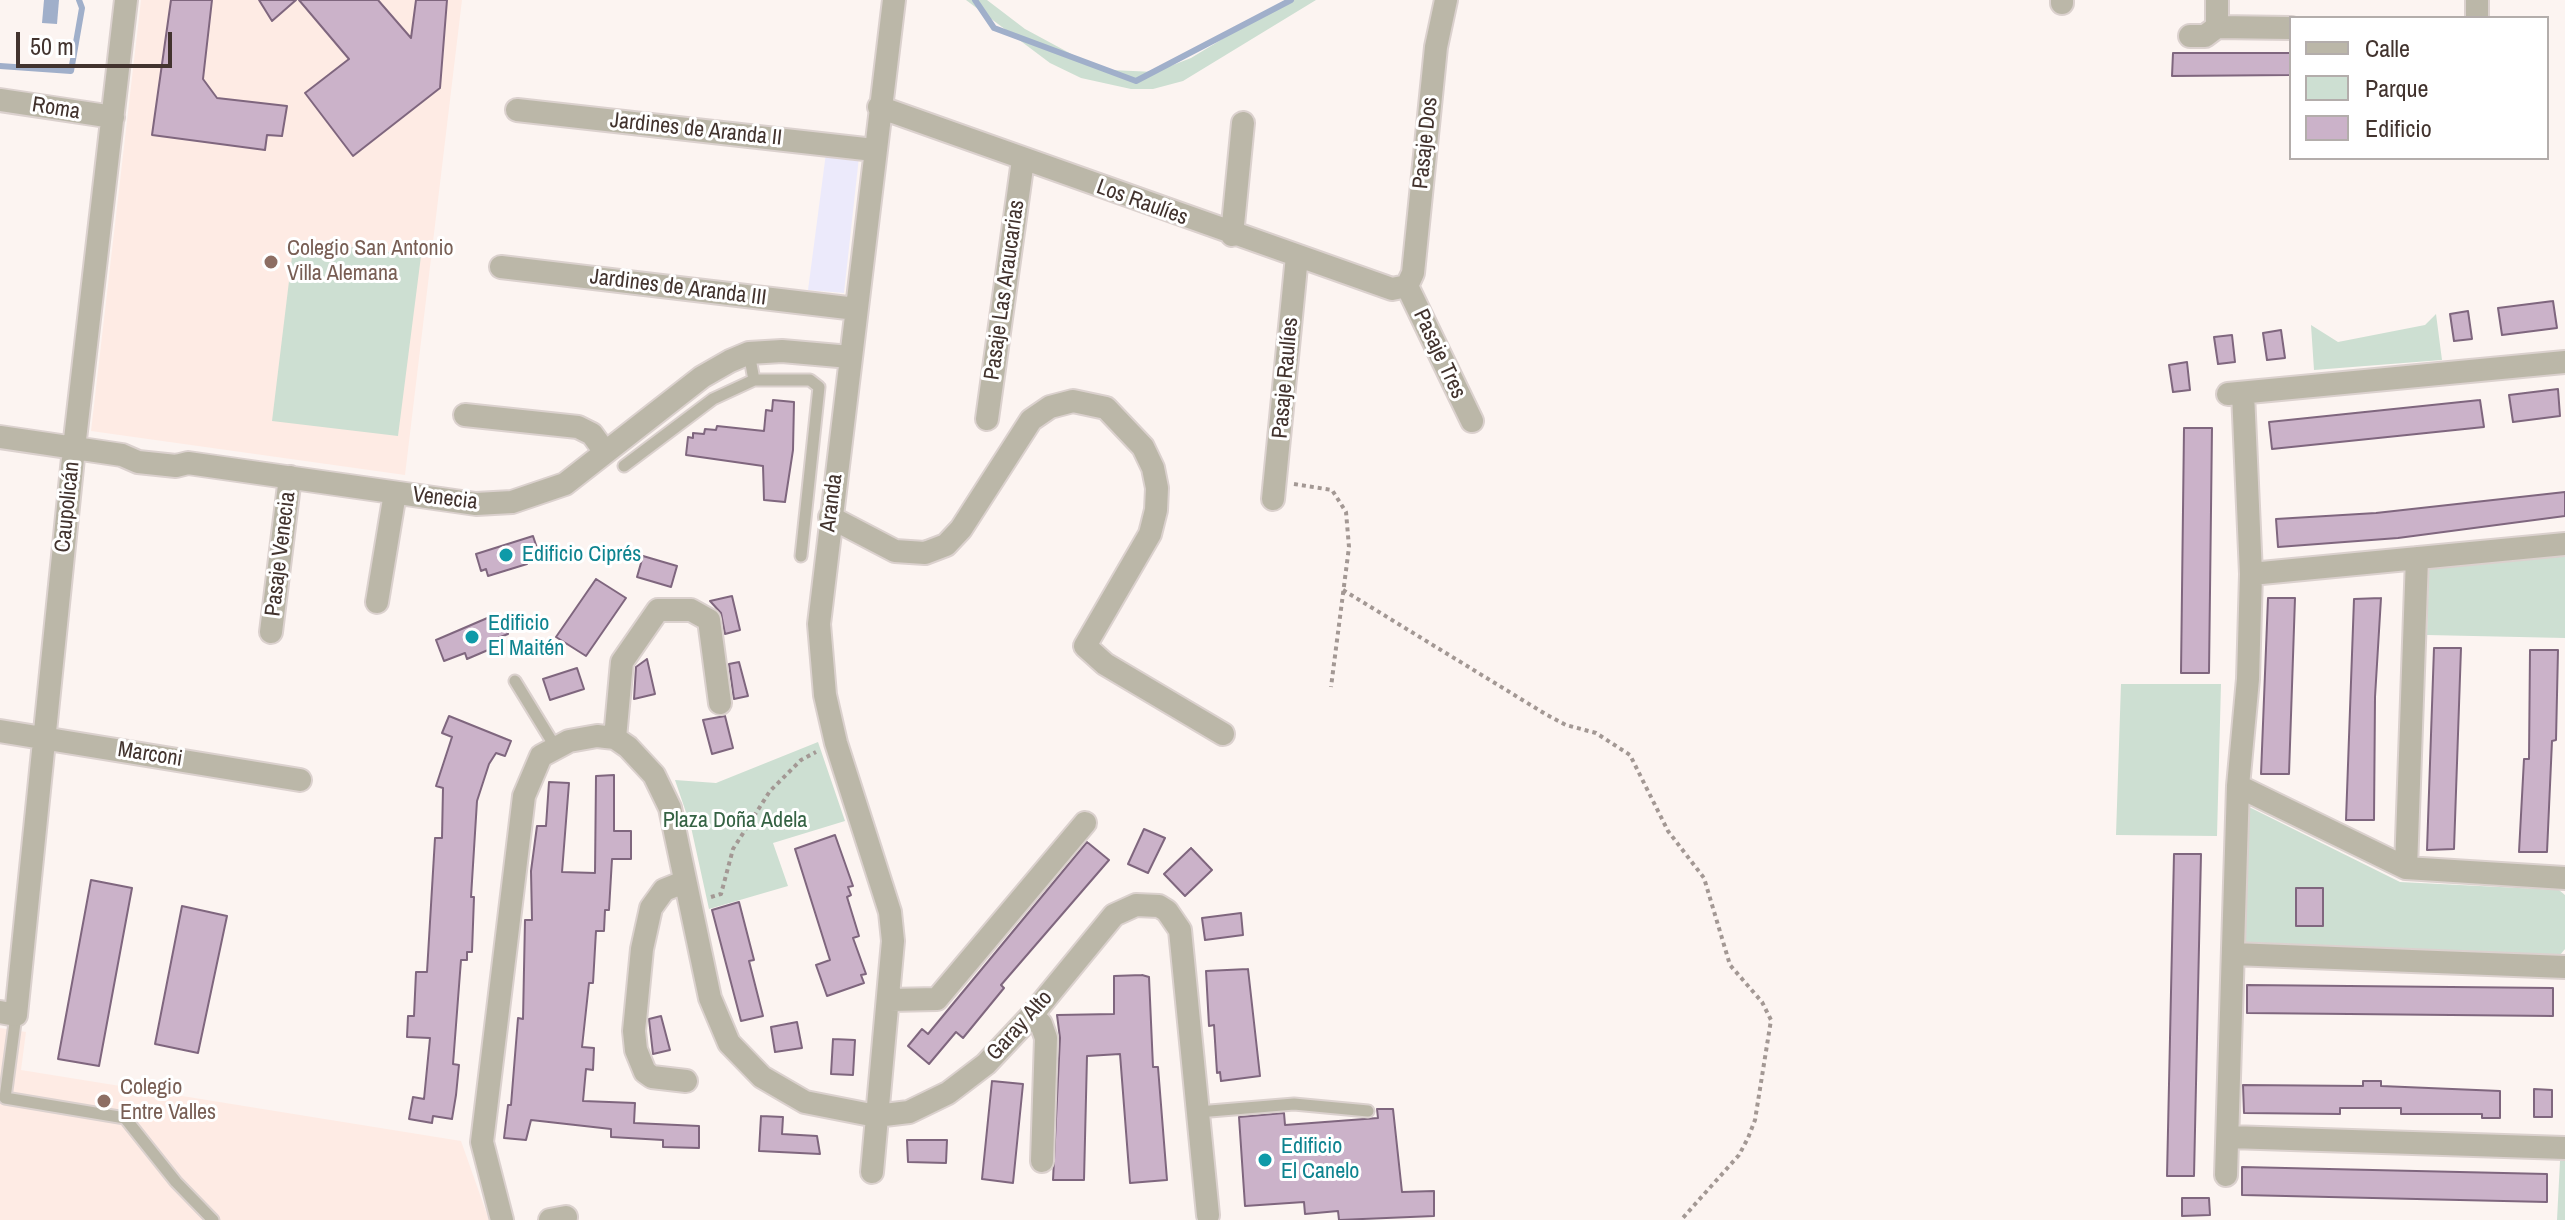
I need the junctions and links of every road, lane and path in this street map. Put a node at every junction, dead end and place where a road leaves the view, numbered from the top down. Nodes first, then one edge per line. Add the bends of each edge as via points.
1 (126, 0) edge
2 (894, 0) edge
3 (1446, 0) edge
4 (2217, 0) edge
5 (2217, 27) junction
6 (2289, 28) edge
7 (2190, 36) dead end
8 (0, 100) edge
9 (879, 107) junction
10 (517, 110) dead end
11 (113, 117) junction
12 (1243, 123) dead end
13 (874, 150) junction
14 (1023, 160) junction
15 (1232, 235) junction
16 (1297, 256) junction
17 (501, 267) dead end
18 (1407, 286) junction
19 (856, 309) junction
20 (749, 353) junction
21 (850, 357) junction
22 (2565, 362) edge
23 (754, 380) junction
24 (465, 415) dead end
25 (987, 419) dead end
26 (1472, 421) dead end
27 (0, 437) edge
28 (74, 448) junction
29 (605, 452) junction
30 (624, 466) dead end
31 (290, 477) junction
32 (1275, 490) joint
33 (395, 493) junction
34 (830, 517) junction
35 (2565, 544) edge
36 (801, 556) dead end
37 (2417, 558) junction
38 (2251, 574) junction
39 (1343, 590) junction
40 (377, 602) dead end
41 (271, 632) dead end
42 (515, 681) dead end
43 (1331, 687) dead end
44 (720, 703) dead end
45 (0, 731) edge
46 (1223, 734) dead end
47 (44, 738) junction
48 (615, 738) junction
49 (556, 748) junction
50 (801, 760) dead end
51 (300, 780) dead end
52 (2238, 786) junction
53 (1085, 823) dead end
54 (2406, 868) junction
55 (2565, 878) edge
56 (684, 882) junction
57 (721, 894) dead end
58 (2233, 954) junction
59 (2565, 967) edge
60 (889, 1000) junction
61 (8, 1014) edge
62 (1032, 1015) junction
63 (686, 1081) dead end
64 (2, 1098) edge
65 (1368, 1111) dead end
66 (1198, 1112) junction
67 (876, 1116) junction
68 (2230, 1137) junction
69 (2565, 1148) edge
70 (1042, 1161) dead end
71 (872, 1172) dead end
72 (2226, 1175) dead end
73 (1208, 1215) dead end
74 (213, 1220) edge
75 (502, 1220) edge
76 (1681, 1220) edge

1 - 11 street, Caupolicán
2 - 9 street, Aranda
3 - 18 street, Pasaje Dos via 1436,47 1413,273
4 - 5 street
5 - 6 street
5 - 7 street via 2205,36
8 - 11 street, Roma
9 - 13 street, Aranda
9 - 14 street, Los Raulíes
10 - 13 street, Jardines de Aranda II
11 - 28 street, Caupolicán
12 - 15 street
13 - 19 street, Aranda
14 - 15 street, Los Raulíes
14 - 25 street, Pasaje Las Araucarias
15 - 16 street, Los Raulíes
16 - 18 street, Los Raulíes via 1392,289
16 - 32 street, Pasaje Raulíes
17 - 19 street, Jardines de Aranda III
18 - 26 street, Pasaje Tres
19 - 21 street, Aranda
20 - 21 street, Venecia
20 - 23 lane
20 - 29 street, Venecia via 702,377
21 - 34 street, Aranda
22 - 38 street via 2236,393
23 - 30 lane via 713,399
23 - 36 lane via 810,380 819,387
24 - 29 street via 578,427 592,434
27 - 28 street, Venecia
28 - 31 street, Venecia via 138,462
28 - 47 street, Caupolicán
29 - 33 street, Venecia via 565,484 512,502 476,504
31 - 33 street, Venecia
31 - 41 street, Pasaje Venecia
32 - 39 path via 1332,490 1346,512 1349,547
33 - 40 street
34 - 46 street via 895,551 925,553 946,545 1031,420 1050,407 1073,401 1106,408 1148,457 1157,488 1156,510 1150,534 1085,646 1105,664
34 - 60 street, Aranda via 819,624 822,671 836,743 890,912
35 - 37 street
37 - 38 street
37 - 54 street
38 - 52 street
39 - 43 path
39 - 76 path via 1547,715 1596,733 1630,755 1668,831 1698,866 1730,965 1771,1020 1748,1138
42 - 49 lane
44 - 48 street via 709,620 691,610 658,610 622,662
45 - 47 street, Marconi
47 - 51 street, Marconi
47 - 61 street, Caupolicán
48 - 49 street via 583,739
48 - 56 street, Garay Alto via 654,775 670,808
49 - 75 street via 541,756 524,796 482,1142
50 - 57 path via 770,791 733,849
52 - 54 street
52 - 58 street
53 - 60 street via 937,999
54 - 55 street
56 - 63 street via 664,890 651,908 634,1031 645,1072
56 - 67 street, Garay Alto via 710,998 729,1043 762,1077 805,1102
58 - 59 street
58 - 68 street
60 - 67 street, Aranda
61 - 64 lane
62 - 66 street, Garay Alto via 1114,915 1136,905 1159,906 1180,930
62 - 67 street, Garay Alto via 986,1064 948,1093 909,1112
62 - 70 street via 1046,1038
64 - 74 lane via 125,1118
65 - 66 lane via 1294,1104
66 - 73 street, Garay Alto
67 - 71 street, Aranda
68 - 69 street
68 - 72 street

